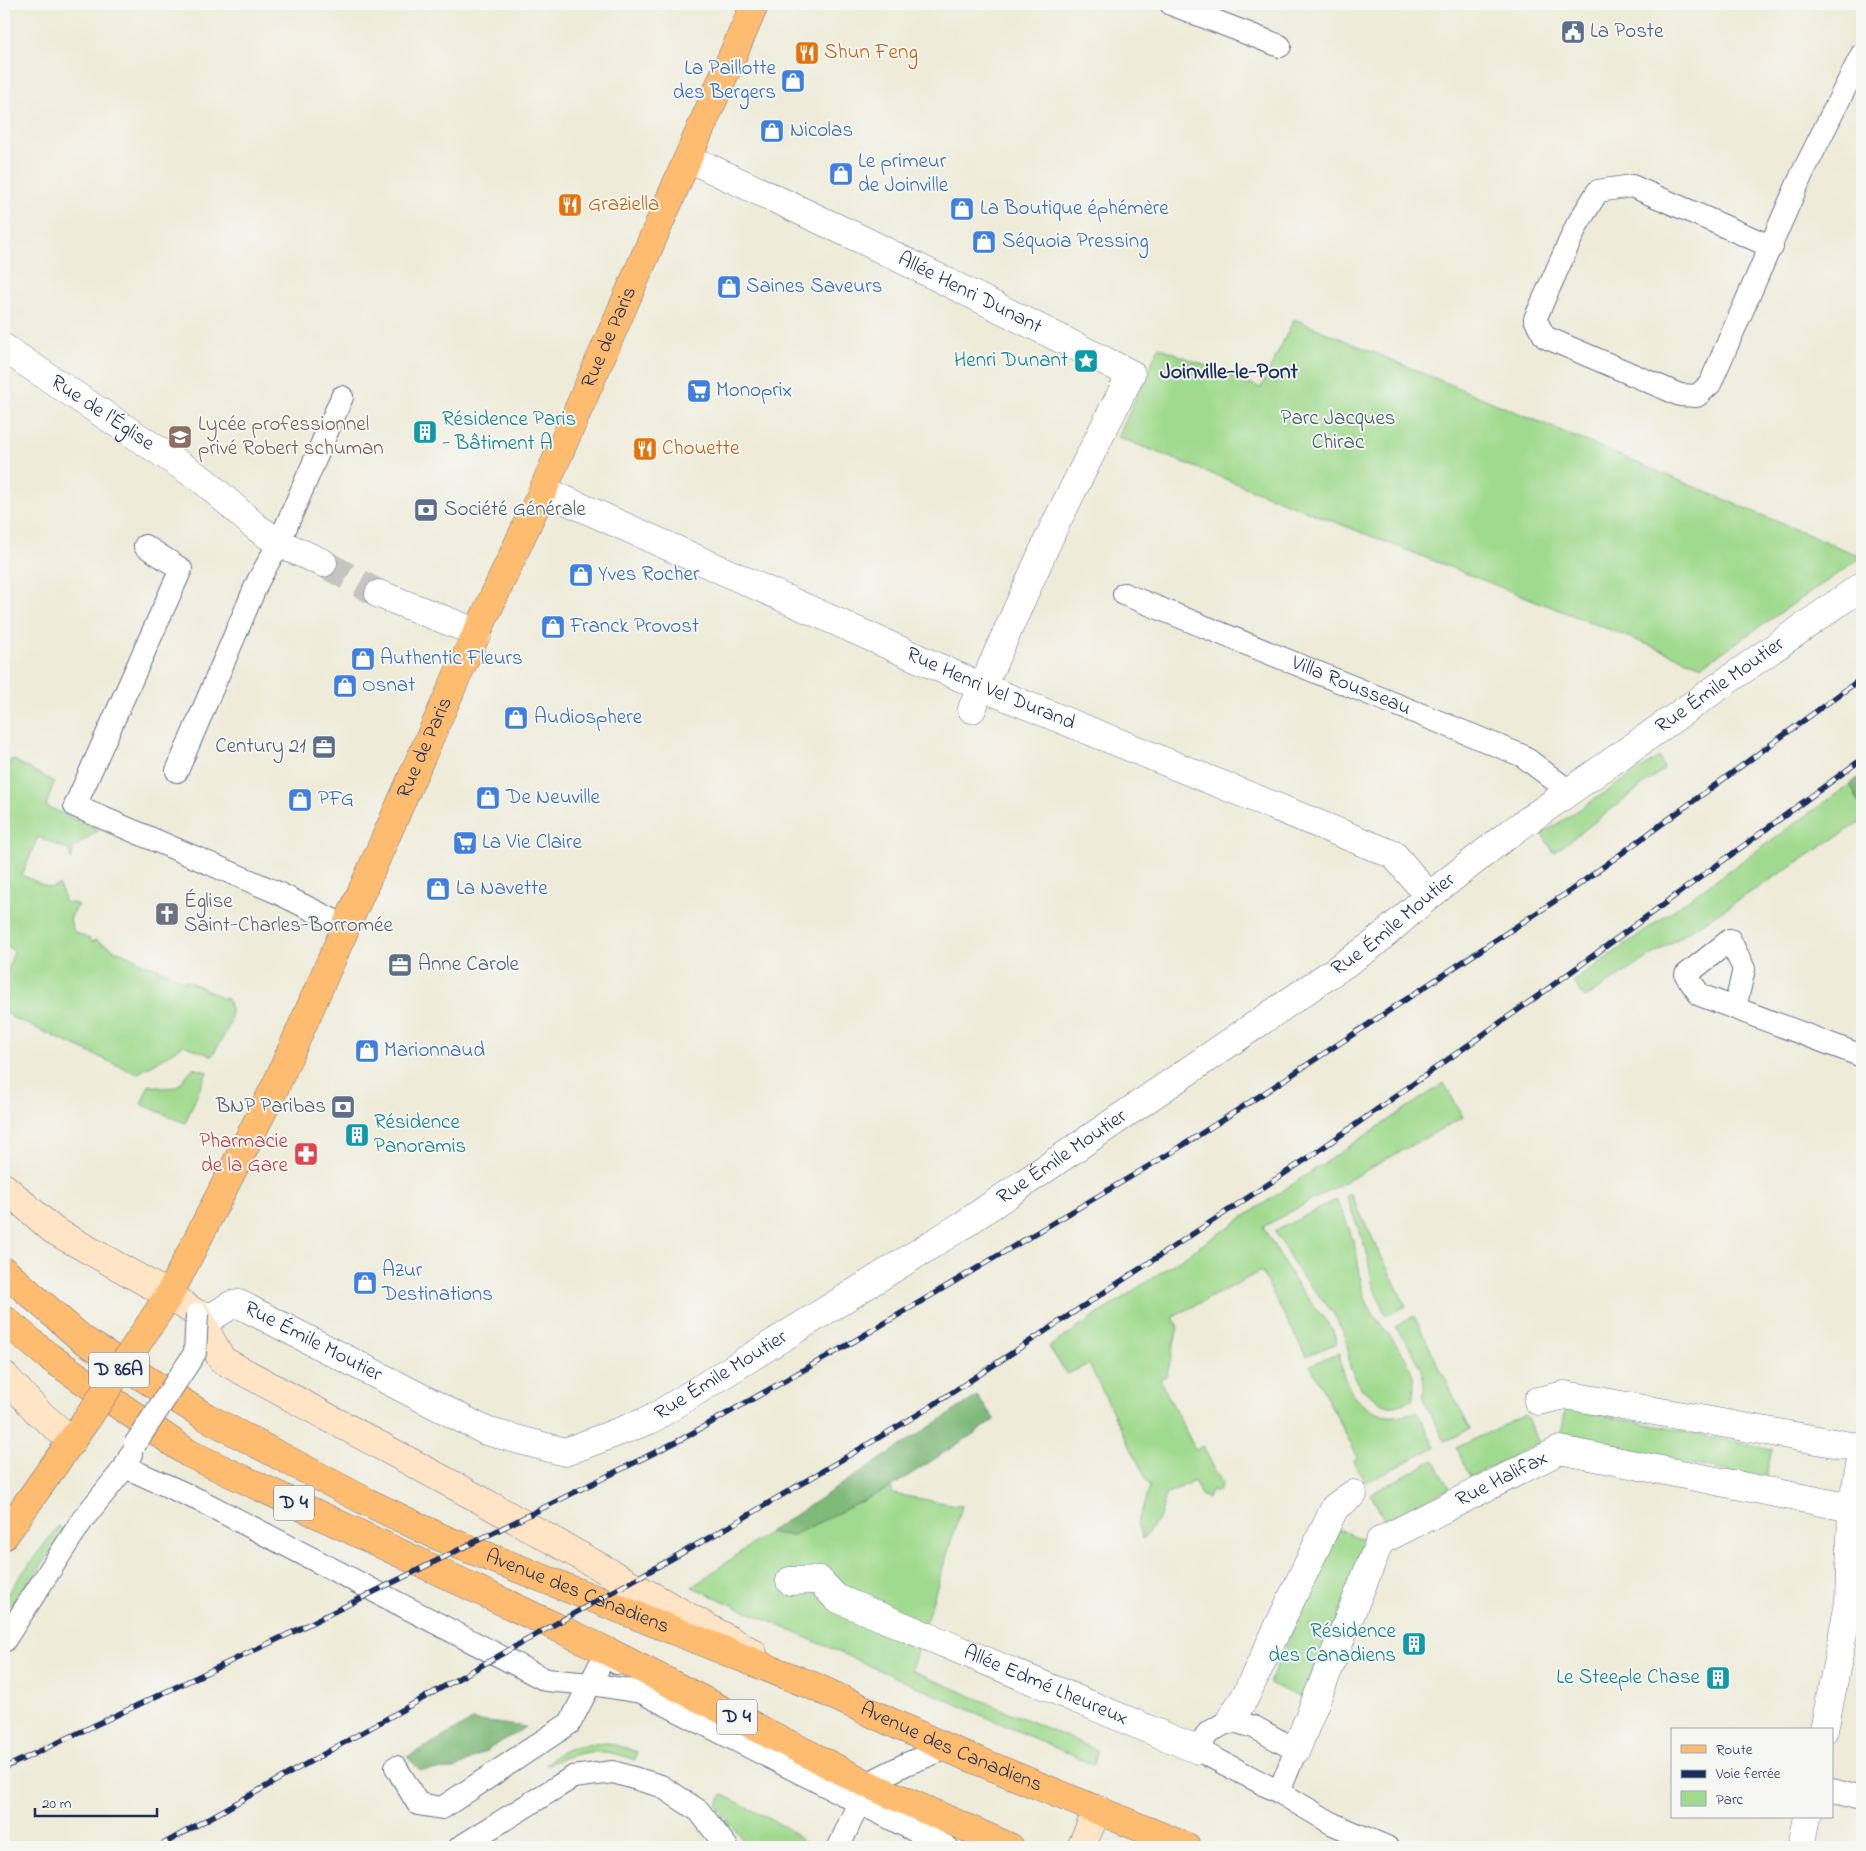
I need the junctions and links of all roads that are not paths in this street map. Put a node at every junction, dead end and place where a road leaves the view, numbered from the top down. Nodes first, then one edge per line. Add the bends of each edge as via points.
1 (755, 4) edge
2 (1171, 4) edge
3 (1280, 46) dead end
4 (1862, 54) edge
5 (702, 165) dead end
6 (1772, 247) junction
7 (4, 348) edge
8 (342, 397) dead end
9 (543, 490) junction
10 (279, 544) junction
11 (145, 546) dead end
12 (322, 563) tunnel mouth
13 (1862, 586) edge
14 (379, 594) tunnel mouth
15 (1124, 594) dead end
16 (478, 633) junction
17 (990, 670) dead end
18 (177, 771) dead end
19 (1570, 792) junction
20 (1429, 896) junction
21 (347, 927) junction
22 (1734, 1008) dead end
23 (1862, 1056) edge
24 (4, 1187) edge
25 (4, 1271) edge
26 (169, 1295) junction
27 (197, 1314) junction
28 (4, 1319) edge
29 (4, 1375) edge
30 (1538, 1401) dead end
31 (72, 1441) junction
32 (1862, 1448) edge
33 (1862, 1454) edge
34 (125, 1467) junction
35 (1353, 1494) dead end
36 (1852, 1508) junction
37 (4, 1536) edge
38 (1862, 1580) edge
39 (790, 1581) dead end
40 (1849, 1603) junction
41 (4, 1641) edge
42 (607, 1651) junction
43 (592, 1684) junction
44 (813, 1686) junction
45 (641, 1692) junction
46 (1230, 1720) junction
47 (1824, 1728) edge
48 (947, 1748) junction
49 (1198, 1750) junction
50 (1296, 1750) junction
51 (396, 1767) dead end
52 (1834, 1791) edge
53 (1279, 1792) junction
54 (862, 1793) junction
55 (1862, 1798) edge
56 (1098, 1809) junction
57 (1807, 1818) edge
58 (460, 1847) edge
59 (727, 1847) edge
60 (839, 1847) edge
61 (947, 1847) edge
62 (1010, 1847) edge
63 (1081, 1847) edge
64 (1187, 1847) edge
65 (1388, 1847) edge
66 (1801, 1847) edge

1 - 9 main road, Rue de Paris / D 86A
2 - 3 lane
4 - 6 lane via 1802,174
5 - 17 street, Allée Henri Dunant via 867,242 1131,374 1054,527
6 - 6 lane via 1632,186 1598,191 1577,225 1535,319 1545,337 1680,395 1697,396 1710,384
7 - 10 street, Rue de l'Église via 204,481
8 - 10 lane
9 - 16 main road, Rue de Paris / D 86A
9 - 20 street, Rue Henri Vel Durand via 982,687 1394,855
10 - 12 street, Rue de l'Église
10 - 18 lane via 258,581
11 - 21 lane via 181,569 74,806 276,892
13 - 19 street, Rue Émile Moutier
14 - 16 street
15 - 19 lane, Villa Rousseau via 1524,756
16 - 21 main road, Rue de Paris / D 86A
19 - 20 street, Rue Émile Moutier via 1506,836
20 - 27 street, Rue Émile Moutier via 1371,946 963,1225 650,1420 565,1452 486,1431 239,1304 230,1305 212,1317
21 - 26 main road, Rue de Paris / D 86A via 276,1085
22 - 23 lane
24 - 26 street via 53,1230
25 - 44 main road, Avenue des Canadiens / D 4 via 90,1344 206,1417 354,1496 444,1539
26 - 27 street
26 - 31 main road, D 86A, bridge
27 - 34 lane, bridge via 195,1353 134,1444
27 - 44 street via 222,1360
28 - 42 main road, Avenue des Canadiens / D 4 via 48,1356 188,1453
29 - 31 street via 38,1412
30 - 32 street via 1565,1395
31 - 37 main road, D 86A
33 - 36 street
34 - 41 lane via 83,1519
34 - 43 lane via 201,1501 546,1680
35 - 46 street via 1335,1507 1245,1697
36 - 40 street
36 - 50 street, Rue Halifax via 1560,1450 1380,1540
38 - 40 street
39 - 49 street, Allée Edmé Lheureux via 819,1580 836,1598
40 - 47 street
42 - 43 lane
42 - 45 lane
42 - 54 main road, Avenue des Canadiens / D 4
43 - 45 lane
43 - 51 lane via 570,1723 442,1808 418,1804
44 - 48 main road, Avenue des Canadiens / D 4
45 - 54 lane
46 - 49 lane via 1208,1733
46 - 50 lane via 1254,1727
48 - 54 lane via 906,1764
48 - 56 main road, Avenue des Canadiens / D 4
49 - 53 lane, Allée Edmé Lheureux
50 - 53 lane
52 - 55 lane
53 - 65 lane, Allée Edmé Lheureux via 1333,1824
54 - 60 lane
54 - 61 lane
54 - 62 main road, Avenue des Canadiens / D 4
56 - 63 street
56 - 64 main road, Avenue des Canadiens / D 4
57 - 66 street
58 - 59 lane via 573,1777 613,1772 661,1786 699,1811

